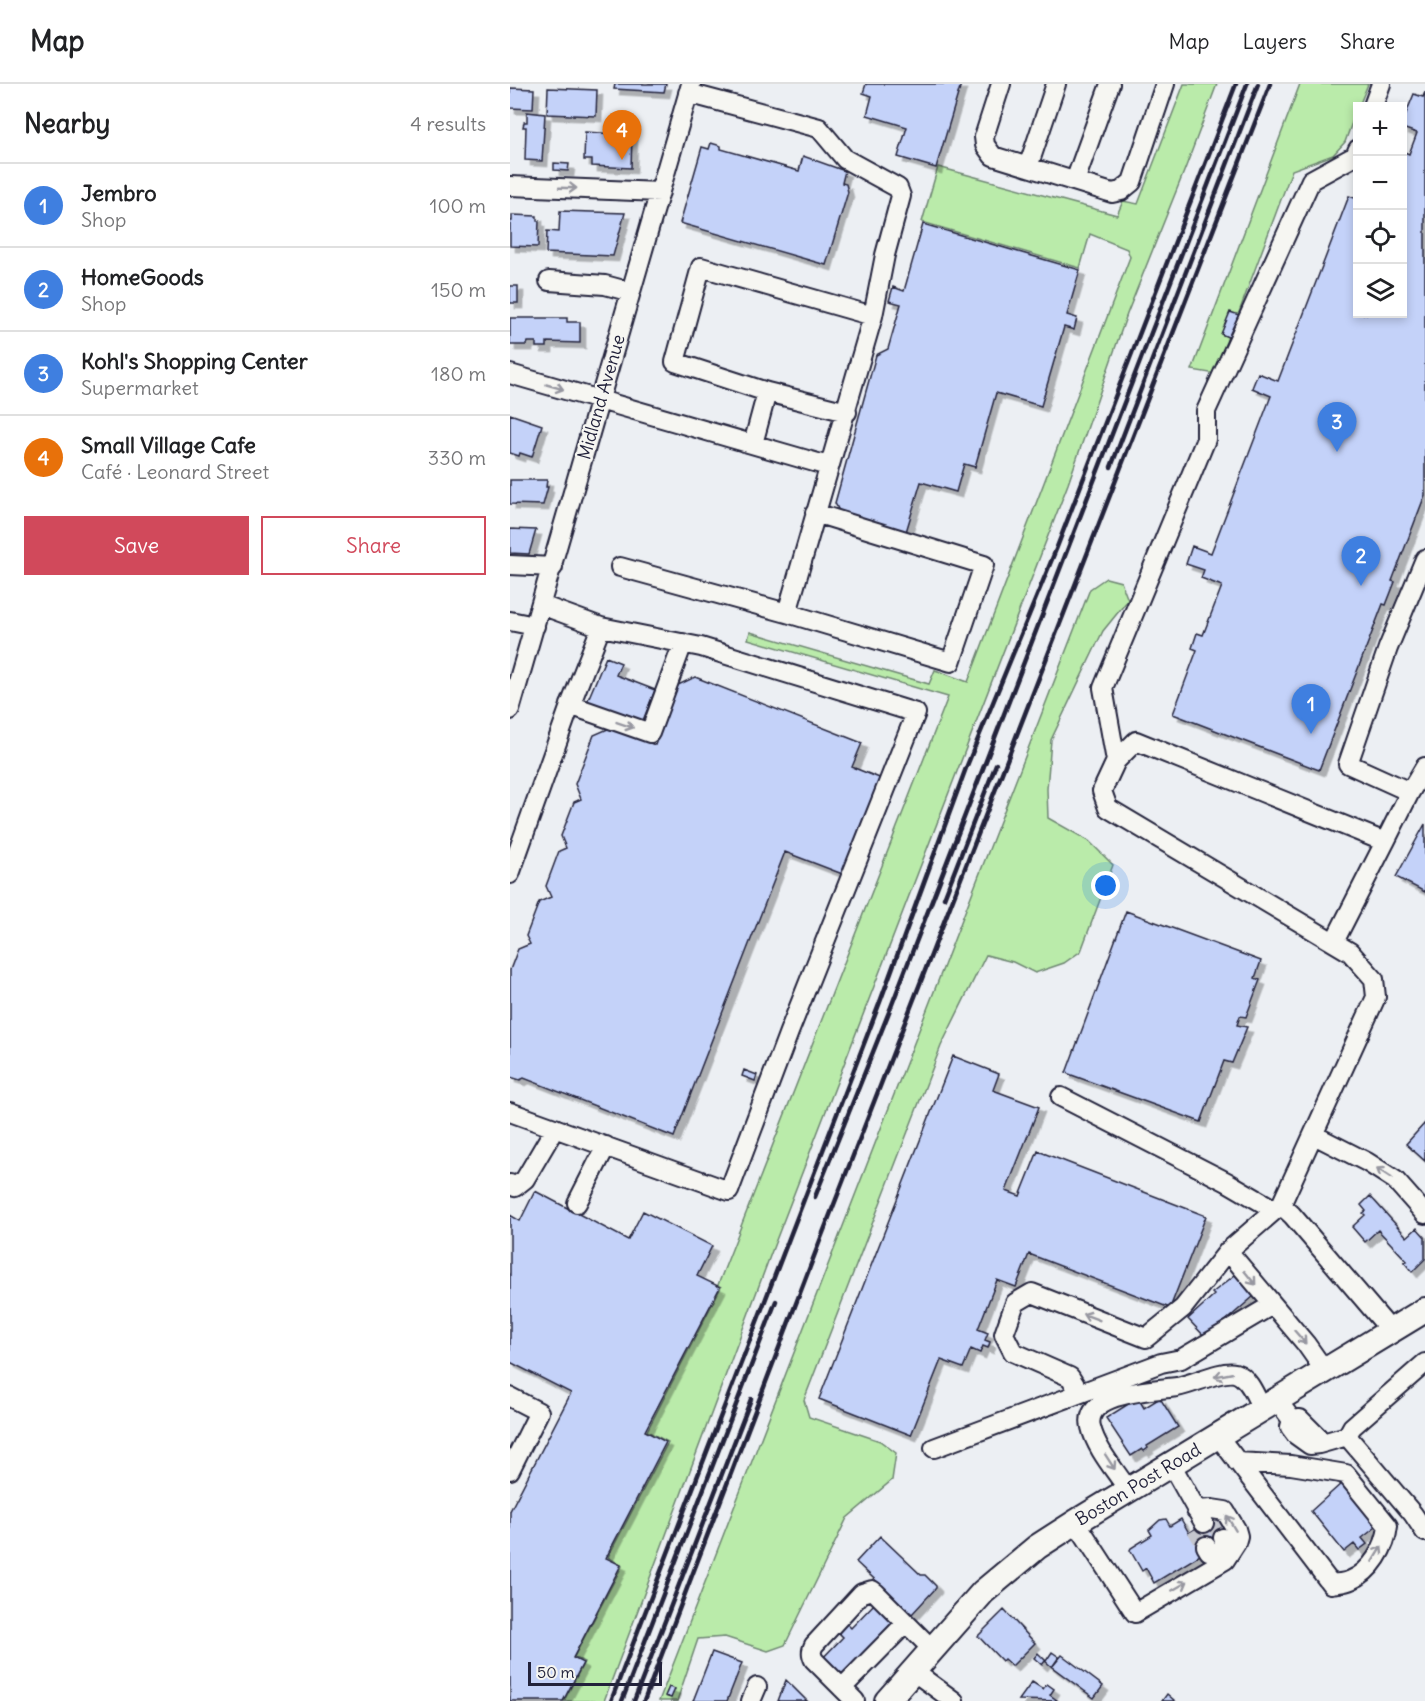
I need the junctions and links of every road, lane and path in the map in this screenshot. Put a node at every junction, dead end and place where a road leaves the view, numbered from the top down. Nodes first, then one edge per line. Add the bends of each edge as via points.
1 (1001, 84) edge
2 (1056, 84) edge
3 (1110, 84) edge
4 (1165, 84) edge
5 (1381, 84) edge
6 (690, 89) edge
7 (1374, 102) edge
8 (1355, 156) edge
9 (1028, 167) junction
10 (1075, 182) junction
11 (510, 186) edge
12 (660, 192) junction
13 (549, 281) dead end
14 (631, 292) junction
15 (873, 316) junction
16 (510, 374) edge
17 (767, 392) junction
18 (600, 400) junction
19 (847, 412) junction
20 (753, 444) junction
21 (828, 466) junction
22 (815, 513) junction
23 (1425, 559) edge
24 (510, 565) edge
25 (553, 567) junction
26 (620, 567) dead end
27 (542, 605) junction
28 (787, 613) junction
29 (510, 621) edge
30 (535, 626) junction
31 (601, 627) junction
32 (683, 643) junction
33 (570, 705) junction
34 (510, 710) edge
35 (1116, 761) junction
36 (1425, 767) edge
37 (1410, 792) junction
38 (1385, 842) junction
39 (510, 874) edge
40 (1334, 942) junction
41 (1060, 1097) dead end
42 (510, 1112) edge
43 (555, 1128) junction
44 (1314, 1135) junction
45 (606, 1146) junction
46 (510, 1184) edge
47 (577, 1203) dead end
48 (1278, 1208) junction
49 (1425, 1214) edge
50 (1228, 1251) junction
51 (1272, 1305) junction
52 (1425, 1310) edge
53 (1391, 1331) junction
54 (1146, 1338) junction
55 (1425, 1363) edge
56 (1149, 1368) junction
57 (1325, 1371) junction
58 (1080, 1394) junction
59 (510, 1397) edge
60 (1269, 1404) junction
61 (1218, 1436) junction
62 (1347, 1436) junction
63 (934, 1448) dead end
64 (1237, 1462) junction
65 (1171, 1464) junction
66 (510, 1470) edge
67 (1128, 1490) junction
68 (1076, 1522) junction
69 (1425, 1532) edge
70 (906, 1623) junction
71 (932, 1649) junction
72 (913, 1671) junction
73 (848, 1695) edge
74 (887, 1701) edge
75 (954, 1701) edge

1 - 9 street via 984,136 985,145 993,156
2 - 9 street
3 - 10 street
4 - 10 street via 1131,182 1112,193
5 - 7 street
6 - 12 street, Midland Avenue
6 - 15 street via 819,128 845,159 898,188 901,196
8 - 35 street via 1311,180 1206,411 1206,439 1103,688
9 - 10 street
11 -> 12 street
12 - 14 street, Midland Avenue
13 - 14 street via 605,285
14 - 18 street, Midland Avenue
15 - 17 street via 701,267 675,362
15 - 19 street
16 -> 18 street
17 - 19 street
17 - 20 street
18 - 20 street
18 - 25 street, Midland Avenue
19 - 21 street
20 - 21 street
21 - 22 street
22 - 28 street
22 - 28 street via 984,564 951,662
23 - 37 street via 1388,648 1348,764
24 - 25 street
25 - 27 street, Midland Avenue
26 - 28 street
27 - 30 street, Midland Avenue
27 - 31 street
29 - 30 street
30 - 34 street, Midland Avenue
31 - 32 street
31 - 33 street
33 -> 32 street via 650,733
32 - 45 street via 916,713 729,1191
33 - 39 street
35 - 38 street via 1136,741
35 - 40 street via 1102,791 1108,808
36 - 37 street
37 - 38 street
38 - 40 street
40 - 44 street via 1350,952 1374,979 1376,997
41 - 48 street
42 - 43 street
43 - 45 street
43 - 46 street via 525,1179 515,1187
44 - 48 street
49 -> 44 street via 1395,1180
45 - 47 street
48 - 50 street
48 - 53 street via 1292,1215
50 -> 51 street
50 - 54 street via 1183,1308
51 - 56 street via 1181,1359
51 -> 57 street
52 - 53 main road, Boston Post Road
53 - 57 main road, Boston Post Road
54 - 56 street
54 -> 58 street via 1032,1293 1015,1304 1004,1334 1013,1352 1070,1377
55 - 62 street via 1352,1427
56 - 58 street
57 - 60 main road, Boston Post Road
58 - 63 street
59 - 66 street via 539,1412
60 - 61 main road, Boston Post Road
60 - 62 street via 1292,1420 1290,1427 1310,1445
60 -> 67 street via 1237,1373 1227,1372 1186,1385 1135,1390 1098,1406 1090,1424
61 - 64 street
61 - 65 main road, Boston Post Road
62 - 69 street
64 -> 64 street via 1331,1584 1350,1581 1368,1569 1387,1538 1388,1526 1346,1474
65 - 67 main road, Boston Post Road
68 -> 65 street via 1135,1613 1218,1548 1236,1543 1236,1529 1225,1511 1212,1509 1202,1520
67 - 68 main road, Boston Post Road
68 - 71 main road, Boston Post Road via 1007,1570
70 - 71 street
70 - 73 street
70 - 73 street via 872,1590 862,1593 812,1649 814,1660
71 - 72 main road, Boston Post Road
72 - 74 main road, Boston Post Road
72 - 75 street

